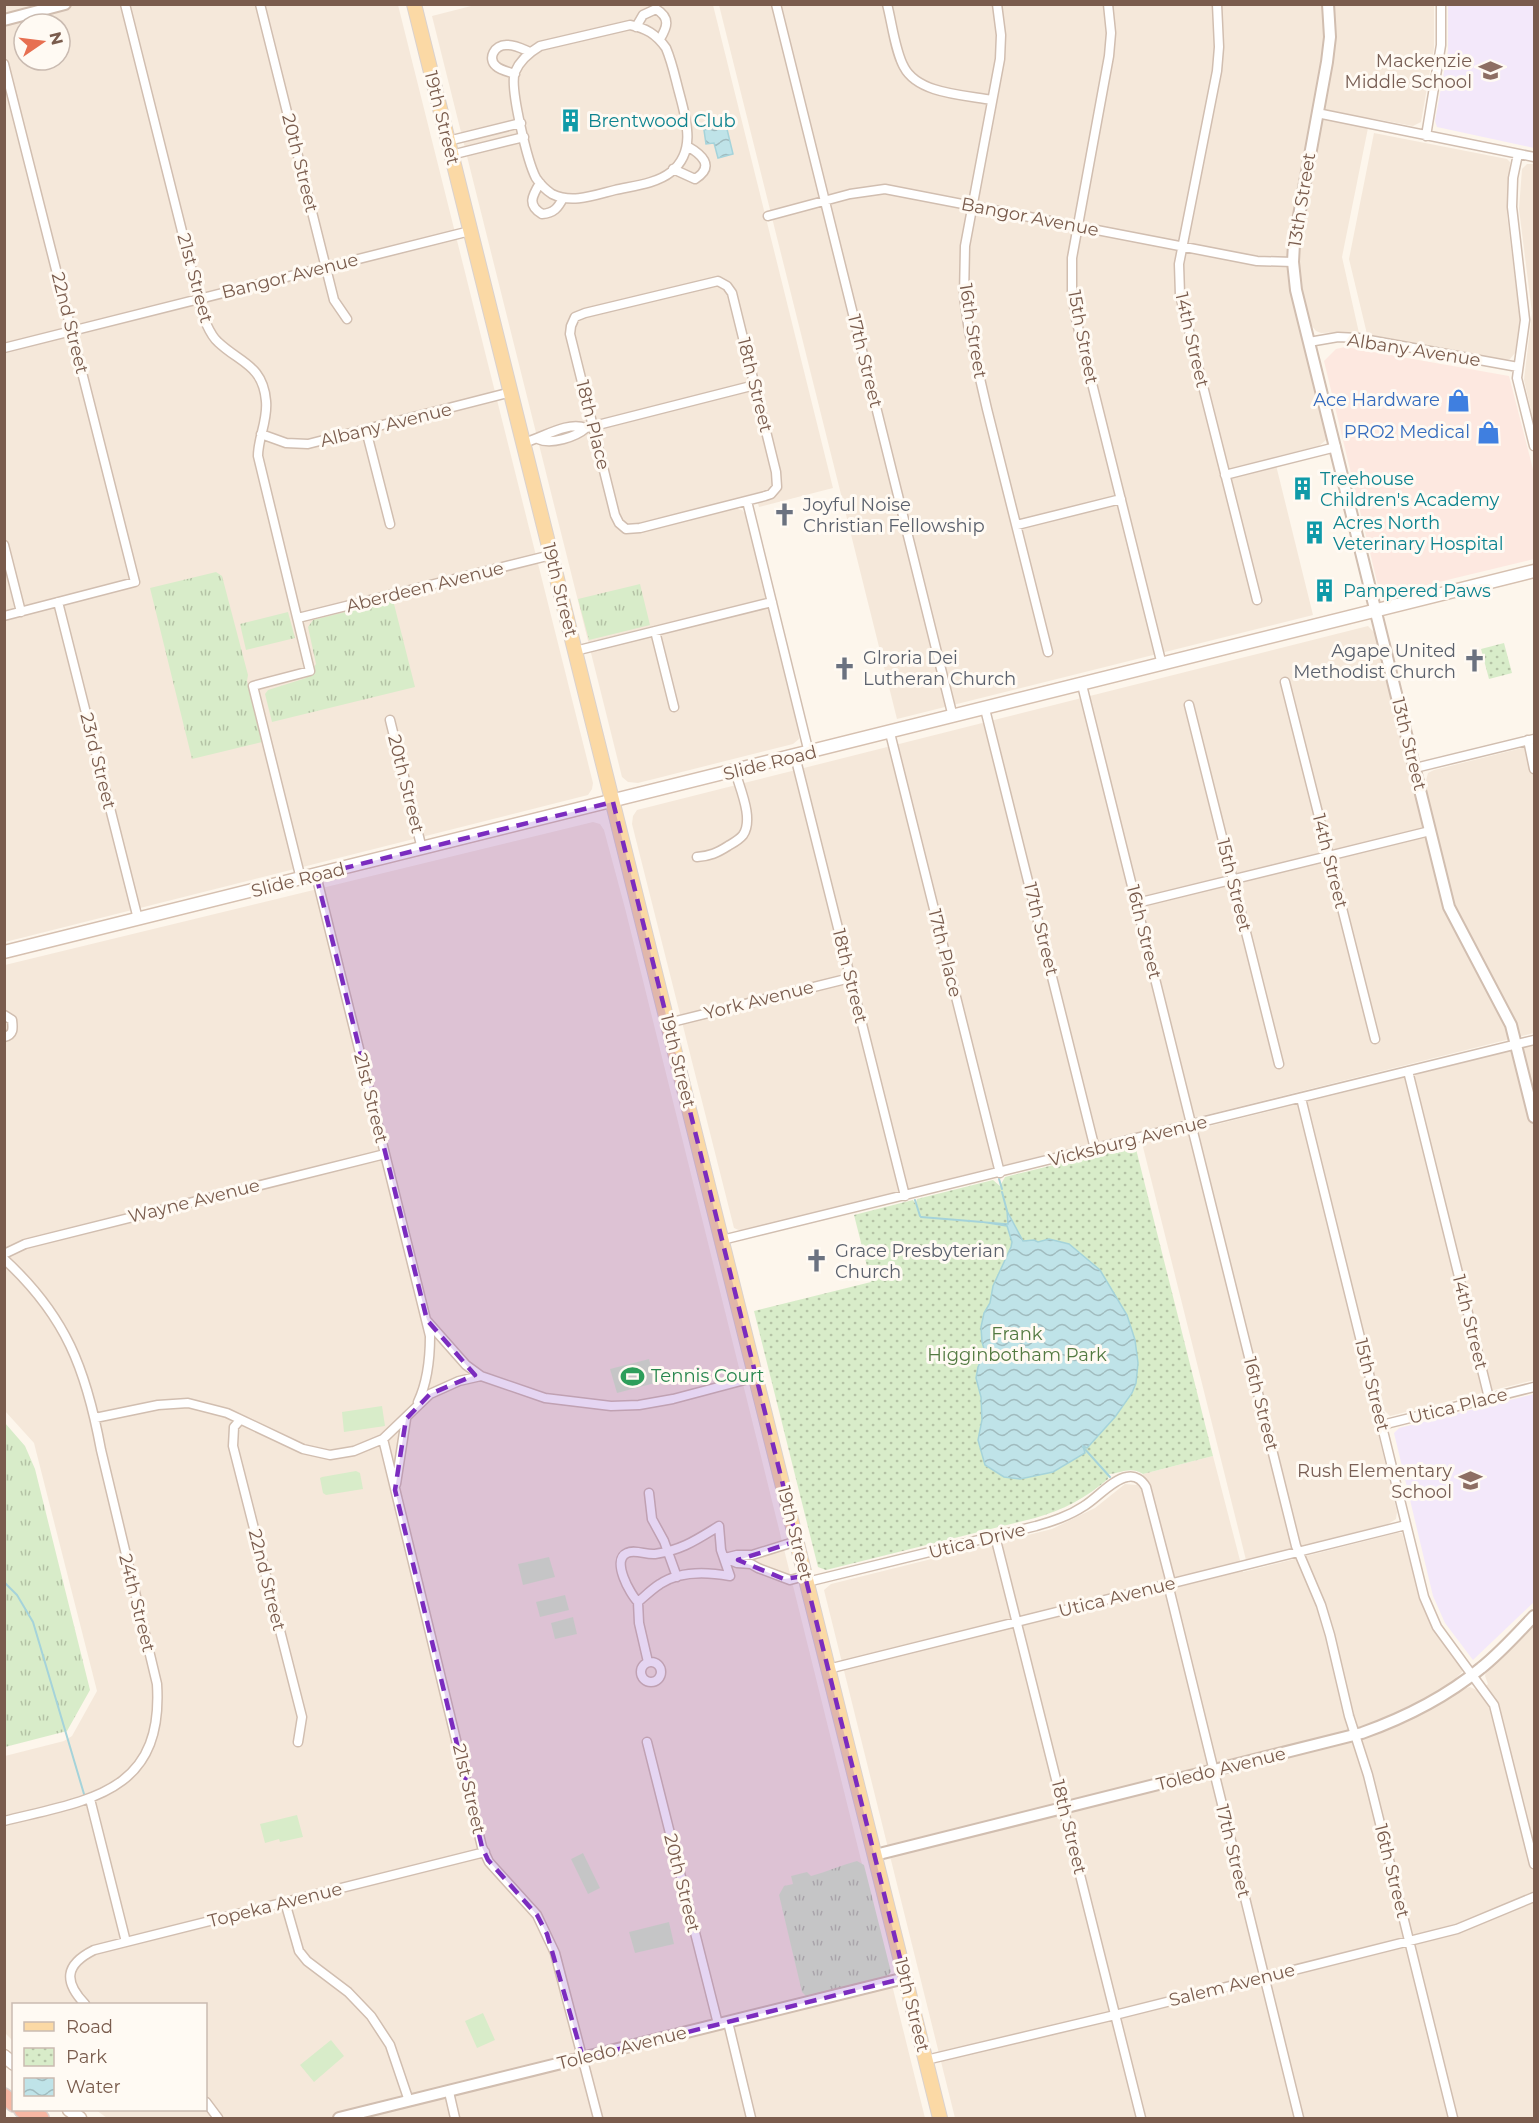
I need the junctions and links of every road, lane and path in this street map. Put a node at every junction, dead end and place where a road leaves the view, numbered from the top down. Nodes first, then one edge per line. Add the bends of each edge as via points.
1 (65, 4) edge
2 (125, 4) edge
3 (260, 4) edge
4 (414, 4) edge
5 (776, 4) edge
6 (887, 4) edge
7 (997, 4) edge
8 (1108, 4) edge
9 (1217, 4) edge
10 (1328, 4) edge
11 (1441, 4) edge
12 (4, 20) edge
13 (636, 27) junction
14 (660, 39) junction
15 (530, 52) junction
16 (4, 64) edge
17 (514, 74) junction
18 (992, 100) junction
19 (1317, 113) junction
20 (521, 123) junction
21 (1426, 136) junction
22 (524, 137) junction
23 (687, 146) junction
24 (449, 148) junction
25 (1518, 154) junction
26 (1534, 157) edge
27 (673, 170) junction
28 (540, 183) junction
29 (563, 198) junction
30 (825, 201) junction
31 (973, 205) junction
32 (768, 216) dead end
33 (1077, 226) junction
34 (470, 231) junction
35 (1182, 246) junction
36 (1293, 262) junction
37 (326, 267) junction
38 (199, 299) junction
39 (347, 319) dead end
40 (573, 322) joint
41 (71, 331) junction
42 (1309, 342) junction
43 (4, 348) edge
44 (1518, 367) junction
45 (755, 385) junction
46 (511, 392) junction
47 (590, 427) junction
48 (366, 430) junction
49 (261, 434) junction
50 (523, 443) junction
51 (1534, 446) edge
52 (1336, 447) junction
53 (1225, 475) junction
54 (1121, 499) junction
55 (747, 501) junction
56 (390, 524) dead end
57 (1017, 525) junction
58 (4, 545) edge
59 (551, 555) junction
60 (1534, 572) edge
61 (1257, 600) dead end
62 (58, 602) junction
63 (772, 602) junction
64 (1376, 611) junction
65 (21, 612) junction
66 (4, 616) edge
67 (298, 618) junction
68 (656, 631) junction
69 (575, 651) junction
70 (1048, 652) dead end
71 (1161, 665) junction
72 (1285, 682) dead end
73 (1082, 685) junction
74 (1189, 705) dead end
75 (674, 707) dead end
76 (985, 709) junction
77 (953, 717) junction
78 (390, 720) dead end
79 (890, 733) junction
80 (1531, 739) edge
81 (809, 753) junction
82 (795, 756) junction
83 (1415, 768) junction
84 (1534, 769) edge
85 (735, 771) junction
86 (613, 802) junction
87 (1430, 831) junction
88 (422, 849) junction
89 (1328, 855) junction
90 (697, 857) dead end
91 (316, 875) junction
92 (302, 879) junction
93 (1232, 879) junction
94 (1137, 903) junction
95 (138, 919) junction
96 (4, 952) edge
97 (850, 978) junction
98 (4, 1015) edge
99 (668, 1023) junction
100 (4, 1037) edge
101 (1375, 1039) dead end
102 (1534, 1040) edge
103 (1517, 1044) junction
104 (1279, 1064) dead end
105 (1408, 1071) junction
106 (1301, 1098) junction
107 (1534, 1117) edge
108 (1192, 1125) junction
109 (1095, 1149) junction
110 (385, 1154) junction
111 (1000, 1173) junction
112 (905, 1196) junction
113 (722, 1240) junction
114 (4, 1254) edge
115 (4, 1259) edge
116 (427, 1320) junction
117 (481, 1376) junction
118 (756, 1377) junction
119 (1534, 1387) edge
120 (1489, 1398) junction
121 (416, 1405) junction
122 (95, 1418) junction
123 (406, 1419) junction
124 (240, 1420) junction
125 (1382, 1425) junction
126 (384, 1439) junction
127 (1136, 1478) joint
128 (395, 1490) junction
129 (649, 1493) dead end
130 (1406, 1525) junction
131 (995, 1536) junction
132 (797, 1541) junction
133 (1299, 1551) junction
134 (667, 1552) junction
135 (725, 1558) junction
136 (677, 1577) junction
137 (806, 1579) junction
138 (1169, 1584) junction
139 (638, 1602) junction
140 (1534, 1616) edge
141 (1017, 1622) junction
142 (648, 1662) dead end
143 (828, 1669) junction
144 (1473, 1675) junction
145 (1355, 1735) junction
146 (298, 1742) dead end
147 (647, 1742) dead end
148 (1213, 1771) junction
149 (90, 1799) junction
150 (1064, 1808) junction
151 (4, 1821) edge
152 (484, 1852) junction
153 (875, 1855) junction
154 (1534, 1864) edge
155 (1534, 1897) edge
156 (285, 1902) junction
157 (1409, 1941) junction
158 (126, 1942) junction
159 (1264, 1977) junction
160 (905, 1978) junction
161 (84, 2003) edge
162 (1115, 2015) junction
163 (723, 2023) junction
164 (583, 2058) junction
165 (926, 2060) junction
166 (449, 2092) junction
167 (409, 2101) junction
168 (207, 2103) edge
169 (26, 2111) edge
170 (41, 2118) edge
171 (218, 2118) edge
172 (339, 2118) edge
173 (455, 2118) edge
174 (598, 2118) edge
175 (751, 2118) edge
176 (940, 2118) edge
177 (1141, 2118) edge
178 (1299, 2118) edge
179 (1453, 2118) edge

1 - 12 street
2 - 38 street, 21st Street
3 - 37 street, 20th Street
4 - 24 main road, 19th Street
5 - 30 street, 17th Street
6 - 18 street via 908,75 929,88
7 - 18 street, 16th Street via 1000,59
8 - 33 street, 15th Street via 1112,33 1109,56
9 - 35 street, 14th Street via 1217,71
10 - 19 street, 13th Street via 1330,37
11 - 21 street via 1439,65
13 - 14 street
13 - 14 street via 643,15 656,9 667,21
13 - 15 street via 616,27
14 - 23 street via 670,58 685,116
15 - 17 street
15 - 17 street via 506,45 495,49 492,55 497,68
16 - 41 street, 22nd Street
17 - 20 street
18 - 31 street, 16th Street
19 - 21 street
19 - 36 street, 13th Street
20 - 22 street
20 - 24 street
21 - 25 street
22 - 24 street
22 - 28 street
23 - 27 street
23 - 27 street via 701,154 704,170 695,179
24 - 34 main road, 19th Street
25 - 26 street
25 - 44 street via 1512,207 1525,320
27 - 29 street via 651,181 588,197
28 - 29 street
28 - 29 street via 532,197 535,210 542,214 553,212
30 - 31 street, Bangor Avenue via 885,189
30 - 32 street, Bangor Avenue
30 - 77 street, 17th Street
31 - 33 street, Bangor Avenue
31 - 57 street, 16th Street via 965,246 964,297
33 - 35 street, Bangor Avenue
33 - 54 street, 15th Street via 1072,258 1076,319
34 - 37 street, Bangor Avenue
34 - 46 main road, 19th Street
35 - 36 street, Bangor Avenue via 1257,261
35 - 53 street, 14th Street via 1180,295
36 - 42 street, 13th Street
37 - 38 street, Bangor Avenue
37 - 39 street, 20th Street via 334,300
38 - 41 street, Bangor Avenue
38 - 49 street, 21st Street via 217,342 250,365 258,376 267,411
40 - 45 street, 18th Street via 585,313 718,281 732,293
40 - 47 street, 18th Place via 570,334
41 - 43 street, Bangor Avenue
41 - 62 street, 22nd Street via 135,582
42 - 44 street, Albany Avenue via 1358,338
42 - 52 street, 13th Street
44 - 51 street
45 - 47 street
45 - 55 street, 18th Street via 777,488 771,494
46 - 48 street, Albany Avenue
46 - 50 main road, 19th Street
47 - 50 street via 543,434
47 - 55 street, 18th Place via 615,515 623,527 640,528
48 - 49 street, Albany Avenue via 297,445
48 - 56 street
49 - 67 street, 21st Street via 258,456
50 - 59 main road, 19th Street
52 - 53 street
52 - 64 street, 13th Street
53 - 61 street, 14th Street
54 - 57 street
54 - 71 street, 15th Street
55 - 63 street
57 - 70 street, 16th Street
58 - 65 street
59 - 67 street, Aberdeen Avenue
59 - 69 main road, 19th Street
60 - 64 main road, Slide Road
62 - 65 street
62 - 95 street, 23rd Street
63 - 68 street
63 - 81 street
64 - 71 main road, Slide Road
64 - 83 street, 13th Street
65 - 66 street
67 - 92 street, 21st Street via 310,671 253,686
68 - 69 street
68 - 75 street
69 - 86 main road, 19th Street
71 - 73 main road, Slide Road
72 - 89 street, 14th Street
73 - 76 main road, Slide Road
73 - 94 street, 16th Street
74 - 93 street, 15th Street
76 - 77 main road, Slide Road
76 - 109 street, 17th Street
77 - 79 main road, Slide Road
78 - 88 street, 20th Street
79 - 81 main road, Slide Road
79 - 111 street, 17th Place
80 - 83 street
80 - 84 street
81 - 82 main road, Slide Road
82 - 85 main road, Slide Road
82 - 97 street, 18th Street
83 - 87 street, 13th Street
85 - 86 main road, Slide Road
85 - 90 street via 746,815 745,831 721,851
86 - 88 main road, Slide Road
86 - 99 main road, 19th Street
87 - 89 street
87 - 103 street, 13th Street via 1449,907 1503,1008
88 - 91 main road, Slide Road
89 - 93 street
89 - 101 street, 14th Street
91 - 92 main road, Slide Road
91 - 110 street, 21st Street
92 - 95 main road, Slide Road
93 - 94 street
93 - 104 street, 15th Street
94 - 108 street, 16th Street
95 - 96 main road, Slide Road
97 - 99 street, York Avenue
97 - 112 street, 18th Street
98 - 100 street via 12,1020 13,1029
99 - 113 main road, 19th Street
102 - 103 street, Vicksburg Avenue
103 - 105 street, Vicksburg Avenue
103 - 107 street, 13th Street
105 - 106 street, Vicksburg Avenue
105 - 120 street, 14th Street
106 - 108 street, Vicksburg Avenue
106 - 125 street, 15th Street
108 - 109 street, Vicksburg Avenue
108 - 133 street, 16th Street
109 - 111 street, Vicksburg Avenue
110 - 114 street, Wayne Avenue via 25,1244
110 - 116 street, 21st Street
111 - 112 street, Vicksburg Avenue
112 - 113 street, Vicksburg Avenue
113 - 118 main road, 19th Street
115 - 122 street, 24th Street via 36,1291 65,1333 78,1359
116 - 117 street, 21st Street via 466,1365
116 - 121 street, 21st Street via 428,1370
117 - 118 street via 544,1398 611,1406 673,1399
117 - 121 street via 436,1391
118 - 132 main road, 19th Street
119 - 120 street, Utica Place
120 - 125 street, Utica Place
121 - 123 street
122 - 124 street via 188,1403
122 - 149 street, 24th Street via 157,1684 158,1709 145,1754 131,1773
123 - 126 street
123 - 128 street
124 - 126 street via 303,1449 330,1455
124 - 146 street, 22nd Street via 234,1427 233,1446 302,1717
125 - 130 street, 15th Street
126 - 128 street, 21st Street
127 - 131 street, Utica Drive via 1119,1480 1061,1518
127 - 138 street, 17th Street via 1147,1490
128 - 152 street, 21st Street
129 - 134 street via 652,1520
130 - 133 street, Utica Avenue
130 - 144 street, 15th Street via 1437,1627
131 - 137 street, Utica Drive
131 - 141 street, 18th Street
132 - 135 street via 752,1555
132 - 137 main road, 19th Street
133 - 138 street, Utica Avenue
133 - 145 street, 16th Street via 1321,1605
134 - 135 street via 693,1543 719,1527
134 - 136 street
134 - 139 street via 630,1552 623,1556 624,1578
135 - 136 street via 730,1576
135 - 137 street, Utica Drive via 790,1580
136 - 139 street via 663,1582
137 - 143 main road, 19th Street
138 - 141 street, Utica Avenue
138 - 148 street, 17th Street
139 - 142 street
140 - 144 street, Toledo Avenue
141 - 143 street, Utica Avenue
141 - 150 street, 18th Street
143 - 153 main road, 19th Street
144 - 145 street, Toledo Avenue via 1430,1702
144 - 154 street, 15th Street via 1494,1705
145 - 148 street, Toledo Avenue
145 - 157 street, 16th Street
147 - 163 street, 20th Street
148 - 150 street, Toledo Avenue
148 - 159 street, 17th Street
149 - 151 street
149 - 158 street
150 - 153 street, Toledo Avenue
150 - 162 street, 18th Street
152 - 156 street, Topeka Avenue
152 - 164 street, 21st Street via 537,1915 547,1934
153 - 160 main road, 19th Street
155 - 157 street, Salem Avenue via 1480,1921
156 - 158 street, Topeka Avenue
156 - 167 street via 298,1951 371,2016 390,2045
157 - 159 street, Salem Avenue
157 - 179 street, 16th Street
158 - 161 street, Topeka Avenue via 94,1950 72,1969 72,1991
159 - 162 street, Salem Avenue
159 - 178 street, 17th Street
160 - 163 street, Toledo Avenue
160 - 165 main road, 19th Street
162 - 165 street, Salem Avenue
162 - 177 street, 18th Street
163 - 164 street, Toledo Avenue
163 - 175 street, 20th Street
164 - 166 street, Toledo Avenue
164 - 174 street, 21st Street
165 - 176 main road, 19th Street
166 - 167 street, Toledo Avenue
166 - 173 street
167 - 172 street, Toledo Avenue
168 - 171 street
169 - 170 highway

